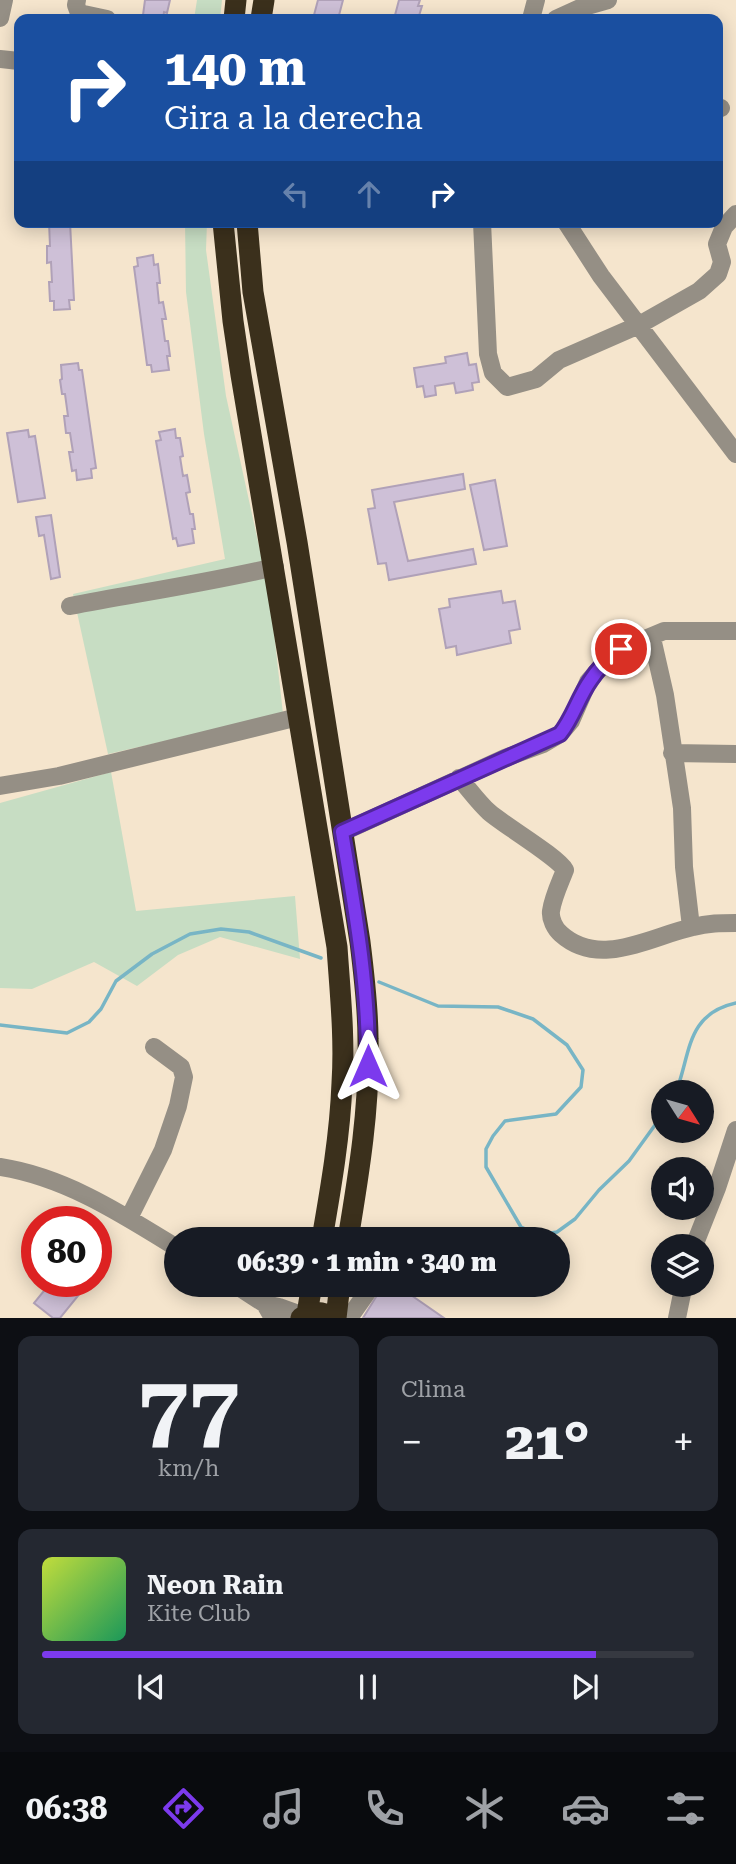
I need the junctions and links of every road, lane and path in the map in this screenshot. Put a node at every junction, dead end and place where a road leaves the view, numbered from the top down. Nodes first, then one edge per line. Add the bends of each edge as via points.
1 (4, 0) edge
2 (77, 0) edge
3 (608, 0) edge
4 (84, 14) edge
5 (567, 14) edge
6 (0, 19) edge
7 (736, 214) edge
8 (224, 228) edge
9 (248, 228) edge
10 (482, 228) edge
11 (570, 228) edge
12 (639, 325) junction
13 (735, 450) edge
14 (275, 567) junction
15 (70, 606) dead end
16 (736, 631) edge
17 (652, 638) junction
18 (299, 717) junction
19 (672, 753) junction
20 (736, 754) edge
21 (459, 778) junction
22 (0, 786) edge
23 (342, 832) junction
24 (736, 923) edge
25 (691, 927) junction
26 (154, 1047) dead end
27 (736, 1130) edge
28 (0, 1167) edge
29 (129, 1218) junction
30 (323, 1227) edge
31 (350, 1227) edge
32 (699, 1234) edge
33 (164, 1240) edge
34 (251, 1297) edge
35 (309, 1297) edge
36 (338, 1297) edge
37 (364, 1297) edge
38 (681, 1297) edge
39 (269, 1311) edge
40 (304, 1316) edge
41 (335, 1318) edge
42 (349, 1318) edge
43 (677, 1318) edge

1 - 6 street
2 - 4 street via 79,13
3 - 5 street
7 - 12 street via 724,226 717,244 722,262 718,274 699,291
8 - 14 highway via 239,362
9 - 23 highway via 253,292
10 - 12 street via 488,354 493,373 507,387 536,379 559,360
11 - 12 street
12 - 13 street
14 - 15 street
14 - 18 highway
16 - 17 street via 664,631
17 - 19 street
17 - 21 street via 621,649 607,660 560,734
18 - 22 street via 59,776
18 - 30 highway via 341,992 343,1080
19 - 20 street
19 - 25 street via 682,808
21 - 23 street
21 - 25 street via 489,811 561,863 565,870 551,913 555,929 568,941 592,949 617,949
23 - 31 highway via 360,942 368,1040 367,1093
24 - 25 street
26 - 29 street via 181,1067 184,1077 163,1150
27 - 32 street
28 - 29 street via 51,1181
29 - 33 street
34 - 39 street
35 - 40 highway
36 - 41 highway
37 - 42 street
38 - 43 street
39 - 40 street via 279,1307
40 - 41 highway via 319,1312

